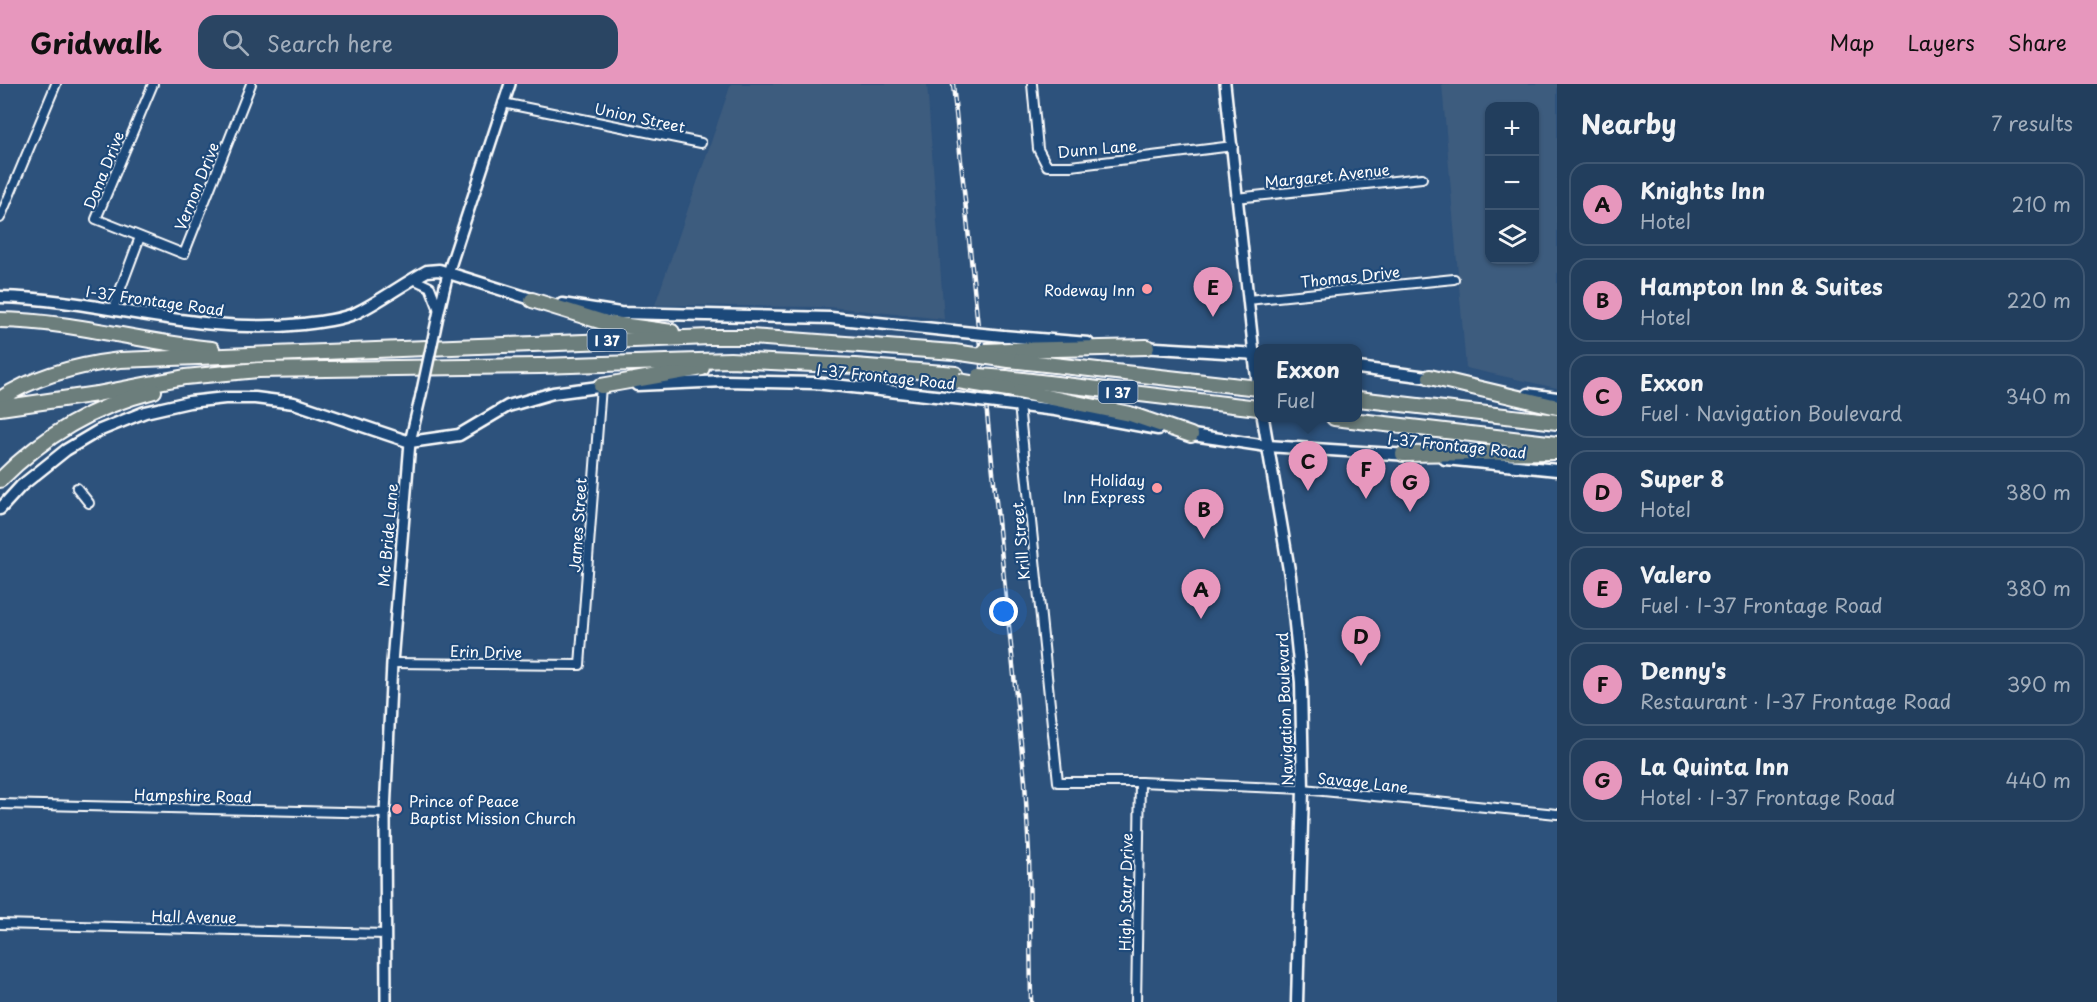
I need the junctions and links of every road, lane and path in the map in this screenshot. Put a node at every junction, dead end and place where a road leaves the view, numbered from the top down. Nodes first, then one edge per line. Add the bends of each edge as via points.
1 (56, 84) edge
2 (153, 84) edge
3 (251, 84) edge
4 (510, 84) edge
5 (1032, 84) edge
6 (1226, 84) edge
7 (503, 103) junction
8 (701, 143) dead end
9 (1233, 146) junction
10 (1422, 178) dead end
11 (1236, 198) junction
12 (0, 218) edge
13 (140, 237) junction
14 (448, 273) junction
15 (413, 279) junction
16 (1454, 279) dead end
17 (0, 297) edge
18 (532, 300) junction
19 (1248, 300) junction
20 (112, 309) junction
21 (439, 311) junction
22 (0, 320) edge
23 (710, 337) junction
24 (1255, 344) edge
25 (1147, 347) junction
26 (259, 353) junction
27 (1254, 354) edge
28 (1009, 355) junction
29 (815, 364) junction
30 (1362, 368) edge
31 (258, 370) junction
32 (1430, 377) junction
33 (1007, 384) junction
34 (601, 386) junction
35 (1254, 387) edge
36 (1557, 398) edge
37 (0, 399) edge
38 (1362, 399) edge
39 (1019, 405) junction
40 (1557, 407) edge
41 (0, 408) edge
42 (1254, 408) edge
43 (1362, 420) edge
44 (1264, 422) edge
45 (1557, 422) edge
46 (1191, 435) junction
47 (410, 442) junction
48 (1557, 444) edge
49 (1267, 446) junction
50 (1557, 452) edge
51 (1403, 454) junction
52 (1557, 470) edge
53 (0, 480) edge
54 (77, 488) dead end
55 (89, 503) dead end
56 (0, 509) edge
57 (392, 663) junction
58 (580, 665) joint
59 (1058, 782) joint
60 (1140, 782) junction
61 (1303, 789) junction
62 (0, 804) edge
63 (386, 813) junction
64 (1557, 814) edge
65 (0, 924) edge
66 (386, 934) junction
67 (386, 1002) edge
68 (1136, 1002) edge
69 (1297, 1002) edge

1 - 12 street
2 - 13 street, Dona Drive via 96,219
3 - 13 street, Vernon Drive via 184,254
4 - 7 street, Mc Bride Lane
5 - 9 street, Dunn Lane via 1038,149 1047,166
6 - 9 street
7 - 8 street, Union Street
7 - 14 street, Mc Bride Lane
9 - 11 street
10 - 11 street, Margaret Avenue
11 - 19 street
13 - 20 street
14 - 15 main road, I-37 Frontage Road via 434,270
14 - 18 main road, I-37 Frontage Road
14 - 21 street, Mc Bride Lane
15 - 20 main road, I-37 Frontage Road via 355,313 329,321 278,327 217,325
15 - 21 street via 430,287
16 - 19 street, Thomas Drive
17 - 20 main road, I-37 Frontage Road via 39,298
18 - 23 highway via 606,323
18 - 25 main road, I-37 Frontage Road, bridge via 620,313 828,318
19 - 24 street
21 - 47 street, Mc Bride Lane, bridge
22 - 26 highway, I 37 via 66,325 188,346
23 - 26 highway, I 37
23 - 28 highway, I 37, bridge
25 - 27 main road, I-37 Frontage Road
25 - 28 highway
26 - 37 highway via 86,364 53,373
28 - 35 highway, I 37
29 - 31 highway, I 37 via 730,360
29 - 33 highway, I 37, bridge via 901,369
29 - 34 highway via 707,367
30 - 32 main road
31 - 41 highway, I 37 via 185,377
31 - 53 highway via 172,386 86,415 51,436
32 - 36 main road
32 - 40 highway
33 - 42 highway, I 37
33 - 46 highway via 1130,414
34 - 39 main road, I-37 Frontage Road, bridge via 725,381 815,383
34 - 47 main road, I-37 Frontage Road via 553,393 508,406 459,435
34 - 58 street, James Street
38 - 45 highway
39 - 46 main road, I-37 Frontage Road
39 - 59 street, Krill Street
43 - 48 highway
44 - 49 main road, Navigation Boulevard
46 - 49 main road, I-37 Frontage Road
47 - 56 main road, I-37 Frontage Road via 294,403 255,398 189,402 145,412 99,431 66,450 21,486
47 - 57 street, Mc Bride Lane
49 - 51 main road, I-37 Frontage Road
49 - 61 main road, Navigation Boulevard via 1290,576 1300,661
50 - 51 highway
51 - 52 main road, I-37 Frontage Road
54 - 55 street
57 - 58 street, Erin Drive
57 - 63 street, Mc Bride Lane
59 - 60 street, Savage Lane
60 - 61 street, Savage Lane
60 - 68 street, High Starr Drive
61 - 64 street, Savage Lane
61 - 69 main road, Navigation Boulevard
62 - 63 street, Hampshire Road
63 - 66 street, Mc Bride Lane
65 - 66 street, Hall Avenue
66 - 67 street, Mc Bride Lane

